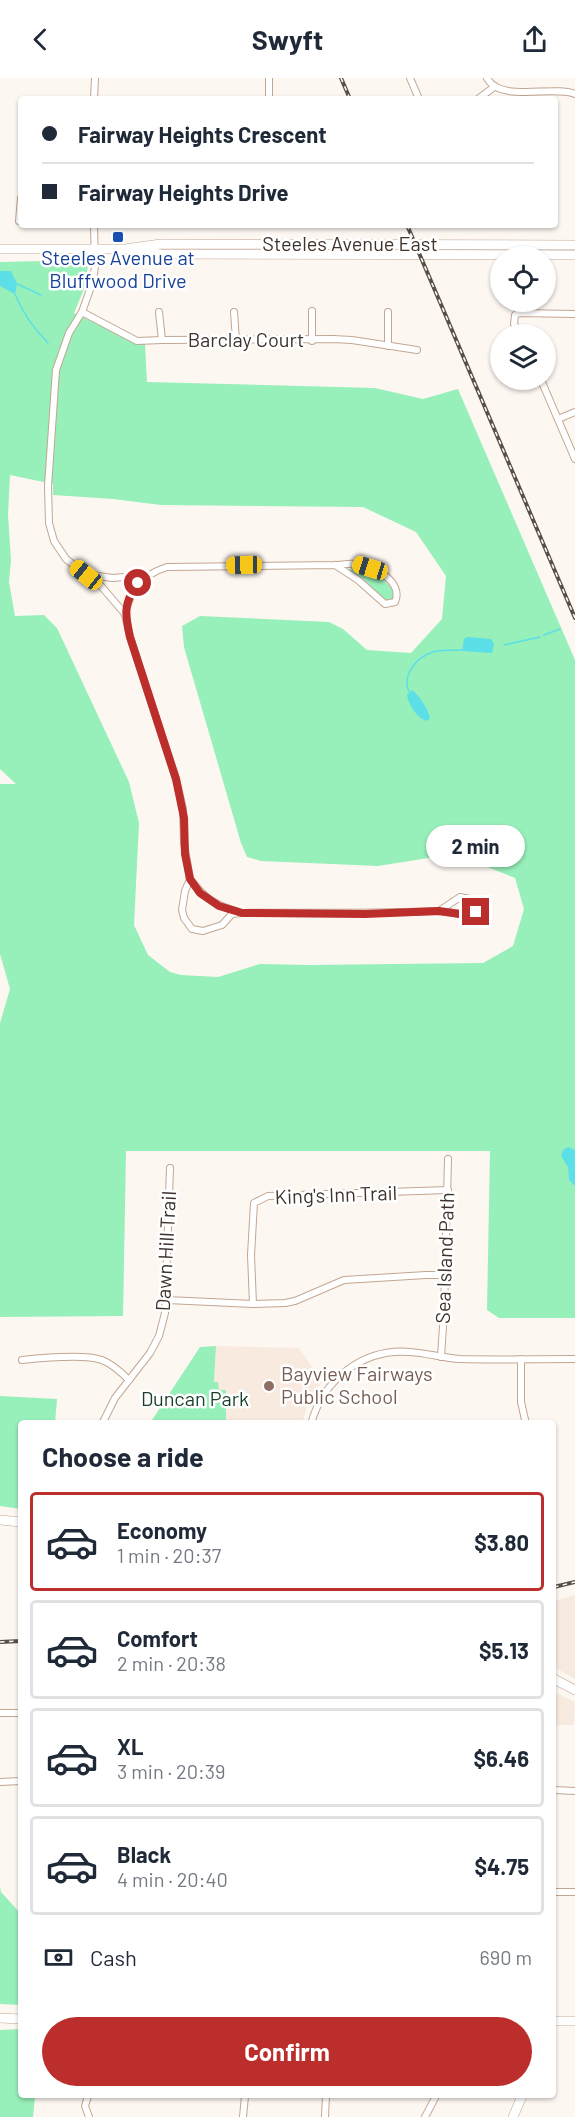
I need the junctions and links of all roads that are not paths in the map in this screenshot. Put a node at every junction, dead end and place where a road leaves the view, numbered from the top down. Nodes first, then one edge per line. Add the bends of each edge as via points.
1 (95, 78) edge
2 (269, 78) edge
3 (410, 78) edge
4 (488, 78) edge
5 (494, 87) junction
6 (545, 91) junction
7 (575, 94) edge
8 (94, 96) edge
9 (269, 96) edge
10 (418, 96) edge
11 (482, 96) edge
12 (545, 96) edge
13 (94, 228) edge
14 (575, 244) edge
15 (0, 249) edge
16 (125, 249) junction
17 (94, 250) junction
18 (575, 255) edge
19 (312, 311) dead end
20 (82, 312) junction
21 (159, 312) dead end
22 (234, 312) dead end
23 (388, 312) dead end
24 (575, 314) edge
25 (514, 324) edge
26 (162, 340) junction
27 (236, 340) junction
28 (312, 341) junction
29 (388, 346) junction
30 (417, 350) dead end
31 (545, 390) edge
32 (575, 412) edge
33 (558, 419) junction
34 (575, 459) edge
35 (335, 565) junction
36 (150, 574) junction
37 (86, 575) junction
38 (125, 614) junction
39 (190, 879) junction
40 (439, 911) junction
41 (242, 913) junction
42 (448, 1159) dead end
43 (170, 1168) dead end
44 (448, 1190) junction
45 (445, 1275) junction
46 (167, 1299) junction
47 (253, 1304) junction
48 (441, 1357) junction
49 (521, 1359) junction
50 (575, 1359) edge
51 (22, 1360) dead end
52 (129, 1380) junction
53 (104, 1420) edge
54 (313, 1420) edge
55 (525, 1420) edge
56 (0, 1520) edge
57 (18, 1522) edge
58 (556, 1680) edge
59 (575, 1690) edge
60 (0, 1713) edge
61 (18, 1713) edge
62 (18, 1781) edge
63 (0, 1782) edge
64 (556, 1790) edge
65 (575, 1791) edge
66 (556, 1892) edge
67 (575, 1892) edge
68 (0, 2018) edge
69 (18, 2019) edge
70 (556, 2021) edge
71 (575, 2021) edge
72 (87, 2098) edge
73 (245, 2098) edge
74 (326, 2098) edge
75 (435, 2098) edge
76 (521, 2098) edge
77 (89, 2117) edge
78 (243, 2117) edge
79 (325, 2117) edge
80 (425, 2117) edge
81 (513, 2117) edge

1 - 8 street
2 - 9 street
3 - 10 street
4 - 5 street
5 - 6 street via 505,91
5 - 11 street
6 - 7 street
6 - 12 street
13 - 17 street
14 - 16 main road, Steeles Avenue East via 161,244
15 - 17 main road, Steeles Avenue East
16 - 17 main road, Steeles Avenue East
16 - 18 main road, Steeles Avenue East via 161,254
17 - 20 street via 93,281
19 - 28 street
20 - 26 street, Barclay Court via 137,341
20 - 37 street via 69,333 56,370 48,514 54,541 66,559
21 - 26 street
22 - 27 street
23 - 29 street
24 - 25 street via 519,313
26 - 27 street, Barclay Court
27 - 28 street, Barclay Court
28 - 29 street, Barclay Court via 352,340
29 - 30 street, Barclay Court
31 - 33 street
32 - 33 street
33 - 34 street
35 - 35 street via 385,604 395,602 399,595 384,574 357,563
35 - 36 street via 167,567
36 - 37 street via 113,578
36 - 38 street via 133,589
37 - 38 street
38 - 39 street via 178,788
39 - 41 street via 200,893 219,906
39 - 41 street via 182,910 192,929 208,930 232,914
40 - 40 street via 467,915 476,912 476,905 470,898 460,897
40 - 41 street
42 - 44 street, Sea Island Path
43 - 46 street, Dawn Hill Trail
44 - 45 street, Sea Island Path
44 - 47 street, King's Inn Trail via 261,1198 254,1203
45 - 47 street via 344,1280 295,1301
45 - 48 street, Sea Island Path
46 - 47 street
46 - 52 street, Dawn Hill Trail via 159,1336
48 - 49 street
48 - 54 street via 400,1351 360,1362 329,1388
49 - 50 street
49 - 55 street
51 - 52 street via 93,1358
52 - 53 street, Dawn Hill Trail
56 - 57 main road
58 - 59 main road
60 - 61 street
62 - 63 street
64 - 65 street
66 - 67 street
68 - 69 main road
70 - 71 main road
72 - 77 street via 85,2106
73 - 78 street
74 - 79 street
75 - 80 street
76 - 81 main road

